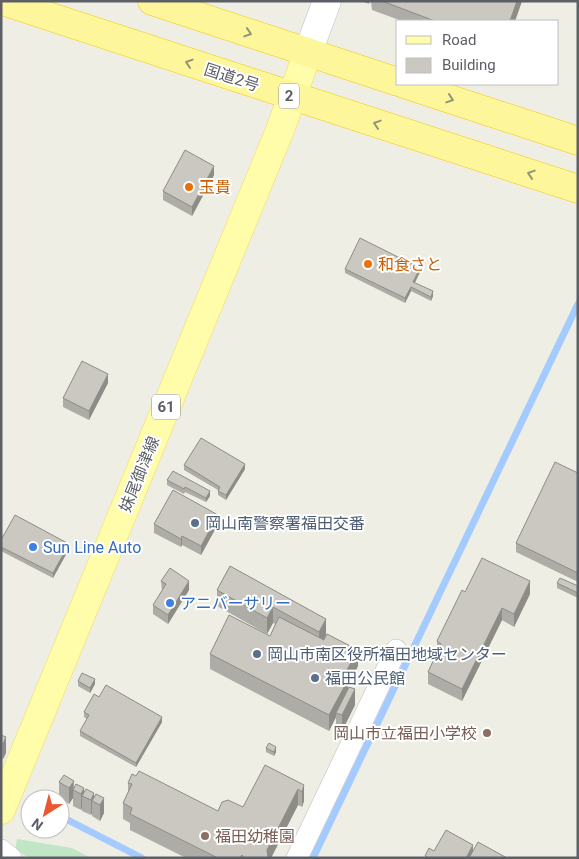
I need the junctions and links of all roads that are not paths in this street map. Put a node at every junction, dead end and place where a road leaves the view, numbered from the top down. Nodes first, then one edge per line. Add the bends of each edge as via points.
1 (2, 1) edge
2 (152, 1) edge
3 (326, 1) edge
4 (308, 52) junction
5 (396, 81) edge
6 (407, 85) edge
7 (291, 96) junction
8 (578, 141) edge
9 (578, 190) edge
10 (396, 650) dead end
11 (3, 807) edge
12 (1, 850) edge
13 (11, 858) edge
14 (297, 858) edge

7 -> 1 highway, 国道2号 / 2
2 -> 4 highway
3 - 4 main road
4 - 5 highway
4 - 7 main road, 妹尾御津線 / 61
6 -> 8 highway
9 -> 7 highway, 国道2号 / 2
7 - 11 main road, 妹尾御津線 / 61 via 280,130
10 - 14 street
12 - 13 street

